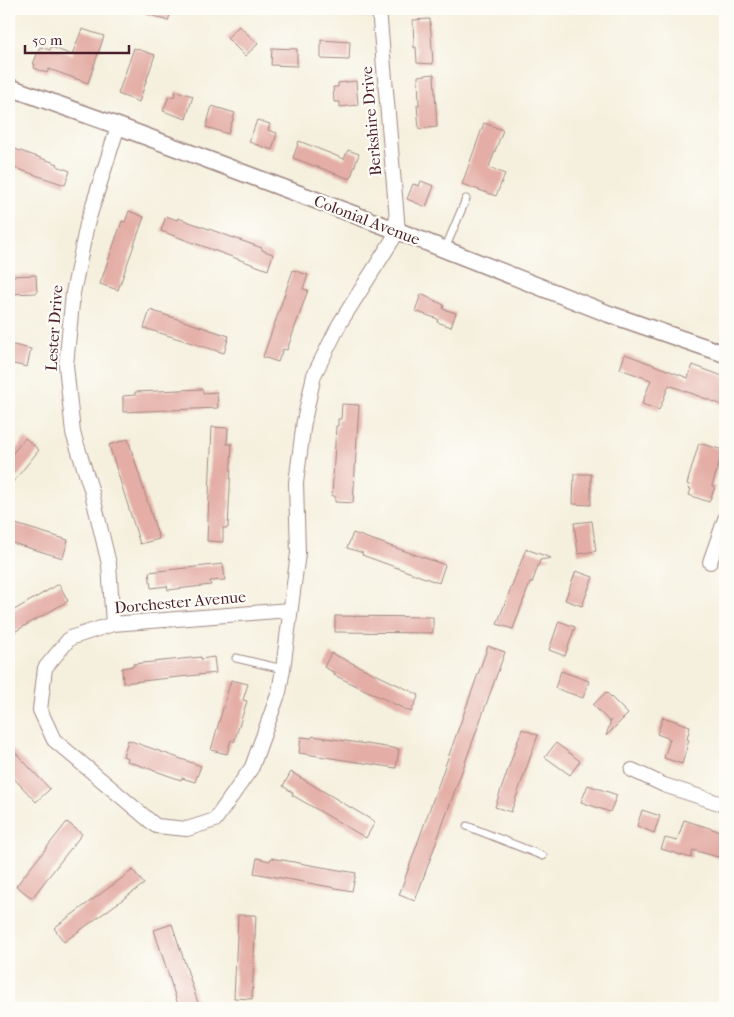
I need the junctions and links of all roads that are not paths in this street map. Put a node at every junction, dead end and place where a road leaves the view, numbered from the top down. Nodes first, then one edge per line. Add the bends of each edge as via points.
1 (379, 9) edge
2 (9, 87) edge
3 (118, 126) junction
4 (466, 199) dead end
5 (398, 231) junction
6 (445, 250) junction
7 (725, 354) edge
8 (725, 519) edge
9 (710, 562) dead end
10 (290, 610) junction
11 (113, 624) junction
12 (236, 658) dead end
13 (284, 669) junction
14 (632, 770) dead end
15 (725, 805) edge
16 (467, 826) dead end
17 (543, 856) dead end

1 - 5 street, Berkshire Drive
2 - 3 street, Colonial Avenue
3 - 5 street, Colonial Avenue
3 - 11 street, Lester Drive via 87,224 73,293 66,365 73,433 92,490 109,564
4 - 6 lane
5 - 6 street, Colonial Avenue
5 - 10 street, Dorchester Avenue via 340,323 314,375 296,483 298,552
6 - 7 street, Colonial Avenue via 610,314
8 - 9 street
10 - 11 street, Dorchester Avenue
10 - 13 street, Dorchester Avenue
11 - 13 street, Dorchester Avenue via 70,638 45,668 40,710 54,740 156,826 188,829 215,820 252,767
12 - 13 lane
14 - 15 street via 664,785
16 - 17 lane

